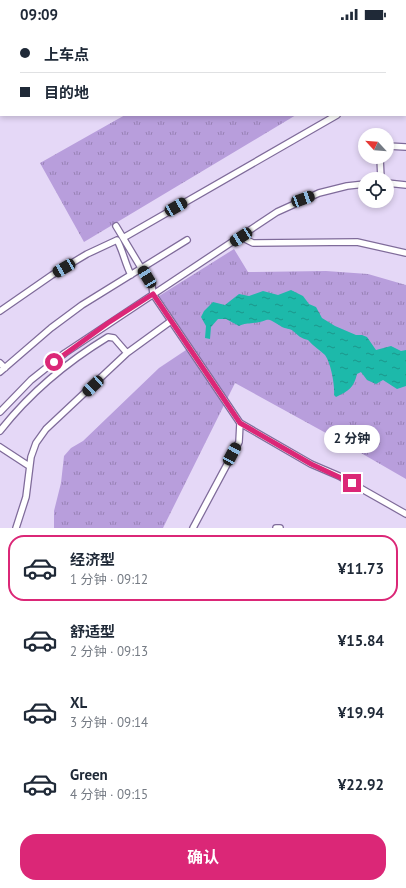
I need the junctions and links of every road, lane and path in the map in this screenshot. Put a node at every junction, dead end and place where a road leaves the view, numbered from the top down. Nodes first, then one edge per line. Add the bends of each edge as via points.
1 (335, 116) edge
2 (394, 146) edge
3 (406, 147) edge
4 (394, 184) edge
5 (358, 185) edge
6 (406, 185) edge
7 (116, 226) dead end
8 (241, 237) junction
9 (123, 238) junction
10 (187, 240) dead end
11 (406, 253) edge
12 (142, 269) junction
13 (131, 275) junction
14 (153, 294) junction
15 (0, 311) edge
16 (171, 321) junction
17 (128, 353) junction
18 (0, 363) edge
19 (2, 370) edge
20 (1, 408) edge
21 (240, 423) junction
22 (0, 432) edge
23 (0, 447) edge
24 (29, 466) junction
25 (406, 514) edge
26 (16, 528) edge
27 (194, 528) edge
28 (276, 528) edge
29 (280, 528) edge

1 - 9 street
2 - 3 street
4 - 6 street
5 - 8 street via 303,199 277,212
7 - 9 street
8 - 11 street via 253,243 358,242
8 - 14 street
9 - 12 street
10 - 12 street
12 - 13 street
12 - 14 street via 152,286
13 - 15 street via 117,240 52,275
13 - 19 street via 82,305
14 - 16 street
14 - 20 street via 65,353
16 - 17 street
16 - 21 street
17 - 22 street via 114,338 108,337 91,347 46,382 15,412
17 - 24 street via 46,429 36,443
18 - 19 street
21 - 25 street
21 - 27 street via 239,442
23 - 24 street
24 - 26 street via 26,498
28 - 29 street

